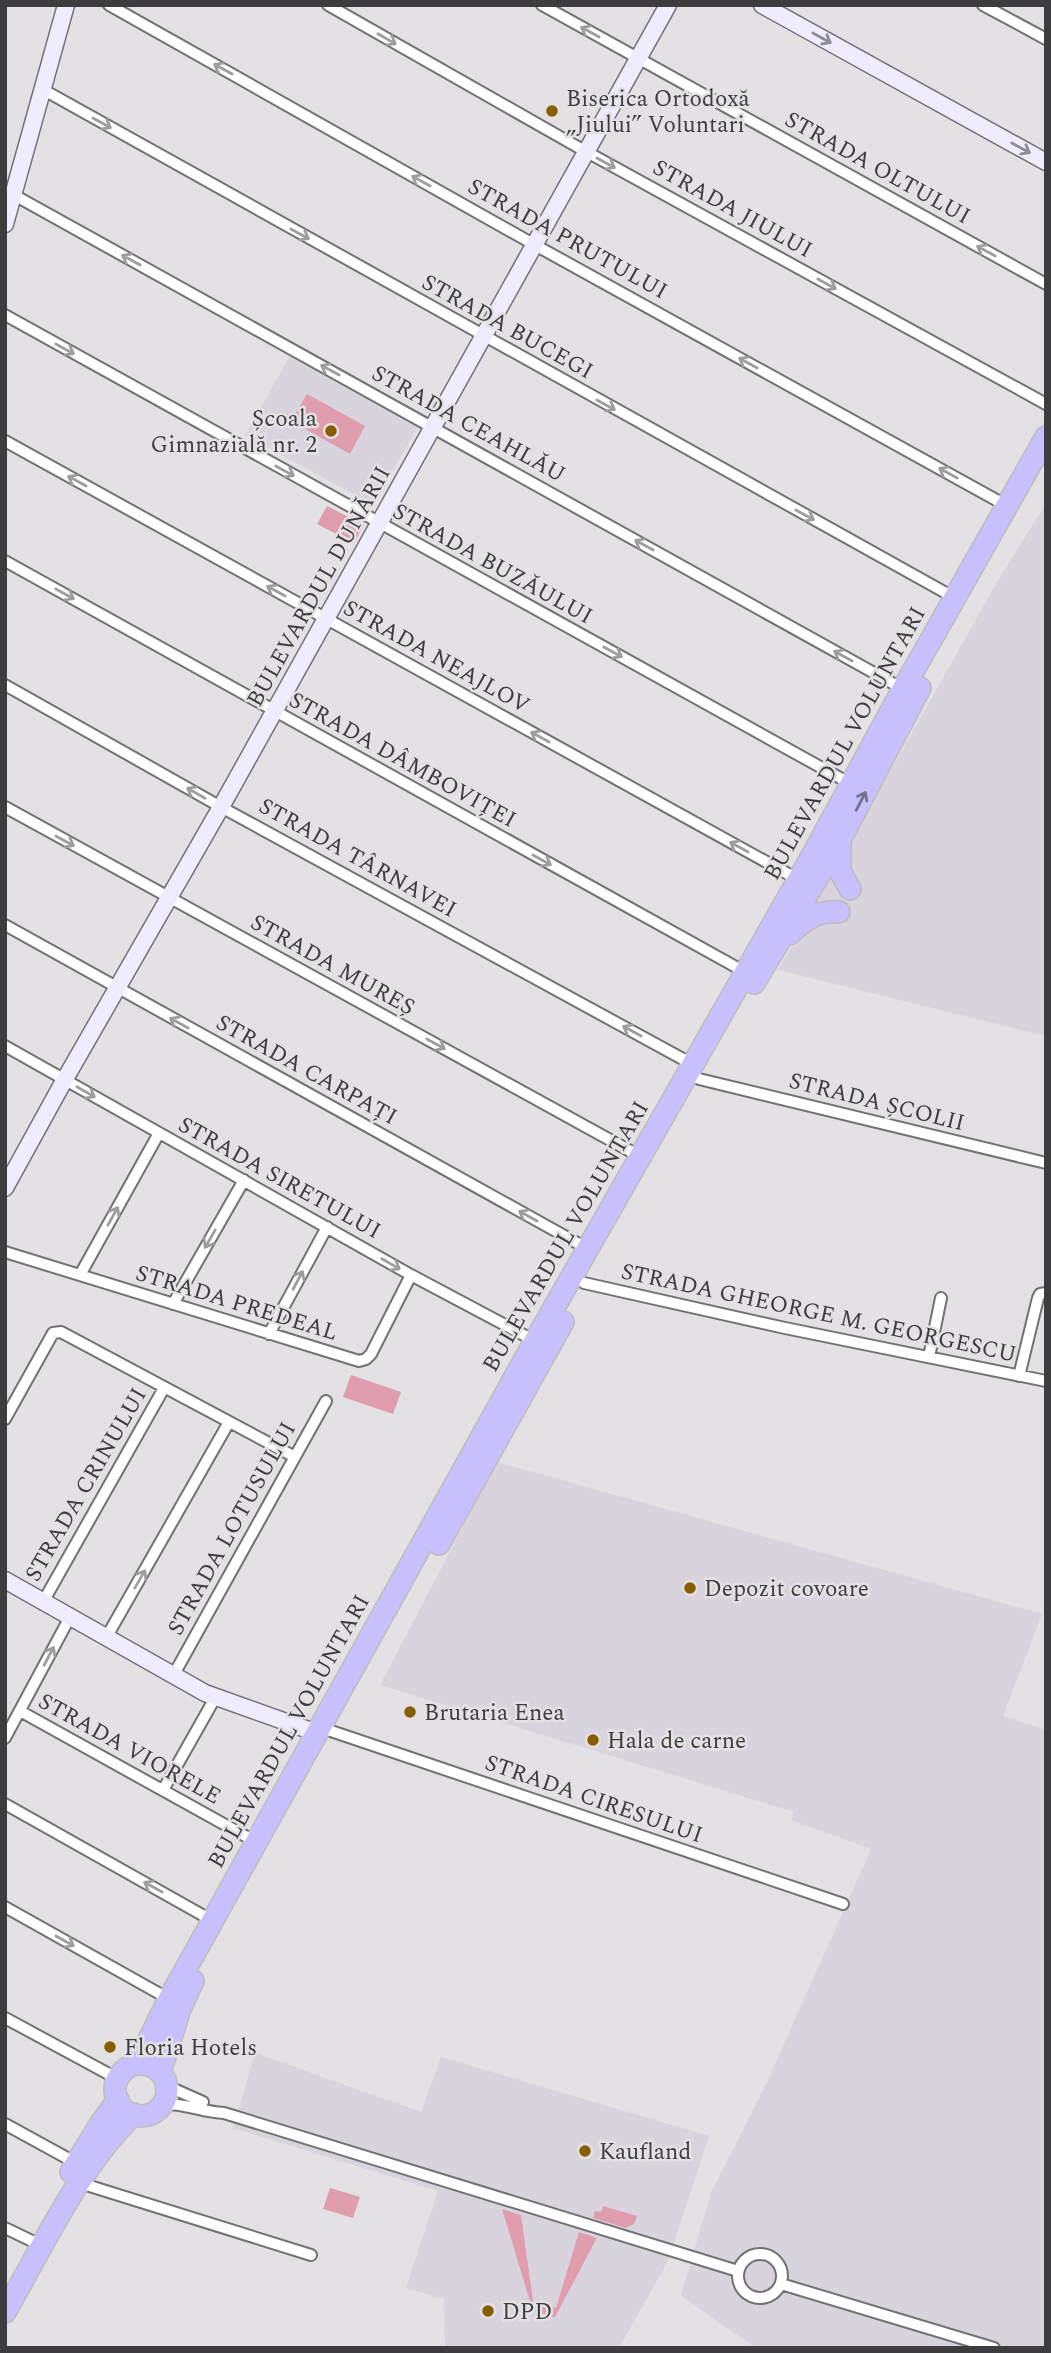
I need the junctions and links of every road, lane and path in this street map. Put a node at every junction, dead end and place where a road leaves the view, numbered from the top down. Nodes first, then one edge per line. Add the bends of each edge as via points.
1 (66, 5) edge
2 (110, 5) edge
3 (328, 5) edge
4 (542, 5) edge
5 (668, 5) edge
6 (762, 5) edge
7 (983, 5) edge
8 (1046, 39) edge
9 (638, 59) junction
10 (42, 89) junction
11 (586, 152) junction
12 (1046, 162) edge
13 (14, 195) junction
14 (5, 224) edge
15 (535, 244) junction
16 (1046, 284) edge
17 (5, 315) edge
18 (483, 337) junction
19 (1046, 404) edge
20 (433, 427) junction
21 (1046, 437) edge
22 (5, 441) edge
23 (1046, 463) edge
24 (1007, 506) junction
25 (379, 524) junction
26 (5, 561) edge
27 (955, 598) junction
28 (326, 619) junction
29 (5, 685) edge
30 (903, 689) junction
31 (274, 712) junction
32 (851, 784) junction
33 (5, 807) edge
34 (221, 807) junction
35 (840, 840) junction
36 (805, 883) junction
37 (850, 889) dead end
38 (168, 898) junction
39 (839, 912) dead end
40 (5, 925) edge
41 (780, 942) junction
42 (744, 972) junction
43 (117, 988) junction
44 (5, 1046) edge
45 (695, 1071) junction
46 (65, 1079) junction
47 (159, 1133) junction
48 (641, 1157) junction
49 (1046, 1163) edge
50 (9, 1170) edge
51 (244, 1180) junction
52 (5, 1188) edge
53 (327, 1227) junction
54 (588, 1249) junction
55 (5, 1252) edge
56 (80, 1275) junction
57 (411, 1275) junction
58 (584, 1283) junction
59 (1046, 1293) edge
60 (942, 1298) dead end
61 (173, 1304) junction
62 (270, 1334) junction
63 (535, 1341) junction
64 (929, 1357) junction
65 (1019, 1376) junction
66 (1046, 1381) edge
67 (164, 1388) junction
68 (326, 1401) dead end
69 (5, 1419) edge
70 (229, 1422) junction
71 (295, 1457) junction
72 (5, 1580) edge
73 (43, 1602) junction
74 (70, 1617) junction
75 (106, 1638) junction
76 (173, 1676) junction
77 (215, 1698) junction
78 (20, 1711) junction
79 (324, 1732) junction
80 (5, 1738) edge
81 (163, 1790) junction
82 (5, 1804) edge
83 (256, 1842) junction
84 (843, 1904) dead end
85 (5, 1907) edge
86 (213, 1921) junction
87 (169, 1999) junction
88 (5, 2018) edge
89 (137, 2064) junction
90 (118, 2079) junction
91 (163, 2087) junction
92 (126, 2107) junction
93 (223, 2113) junction
94 (5, 2124) edge
95 (78, 2173) junction
96 (5, 2228) edge
97 (32, 2241) junction
98 (312, 2255) dead end
99 (738, 2271) junction
100 (781, 2284) junction
101 (5, 2288) edge
102 (5, 2312) edge
103 (994, 2348) edge

1 - 10 street
15 -> 2 street, STRADA PRUTULUI
3 -> 11 street, STRADA JIULUI
9 -> 4 street, STRADA OLTULUI
5 - 9 street, BULEVARDUL DUNĂRII
6 -> 12 street
7 - 8 street
9 - 11 street, BULEVARDUL DUNĂRII
16 -> 9 street, STRADA OLTULUI
10 - 13 street
10 -> 18 street, STRADA BUCEGI
11 - 15 street, BULEVARDUL DUNĂRII
11 -> 19 street, STRADA JIULUI
13 - 14 street
20 -> 13 street, STRADA CEAHLĂU
15 - 18 street, BULEVARDUL DUNĂRII
24 -> 15 street, STRADA PRUTULUI
17 -> 25 street, STRADA BUZĂULUI
18 - 20 street, BULEVARDUL DUNĂRII
18 -> 27 street, STRADA BUCEGI
20 - 25 street, BULEVARDUL DUNĂRII
30 -> 20 street, STRADA CEAHLĂU
21 - 24 highway, BULEVARDUL VOLUNTARI
28 -> 22 street, STRADA NEAJLOV
35 -> 23 highway, BULEVARDUL VOLUNTARI
24 - 27 highway, BULEVARDUL VOLUNTARI
25 - 28 street, BULEVARDUL DUNĂRII
25 -> 32 street, STRADA BUZĂULUI
26 -> 31 street, STRADA DÂMBOVIȚEI
27 - 30 highway, BULEVARDUL VOLUNTARI
28 - 31 street, BULEVARDUL DUNĂRII
36 -> 28 street, STRADA NEAJLOV
34 -> 29 street, STRADA TÂRNAVEI
30 - 32 highway, BULEVARDUL VOLUNTARI
31 - 34 street, BULEVARDUL DUNĂRII
31 -> 42 street, STRADA DÂMBOVIȚEI
32 - 36 highway, BULEVARDUL VOLUNTARI
33 -> 38 street, STRADA MUREȘ
34 - 38 street, BULEVARDUL DUNĂRII
45 -> 34 street, STRADA TÂRNAVEI
35 - 36 highway, BULEVARDUL VOLUNTARI
35 - 37 highway via 840,871
36 - 41 highway, BULEVARDUL VOLUNTARI
36 - 42 highway, BULEVARDUL VOLUNTARI
38 - 43 street, BULEVARDUL DUNĂRII
38 -> 48 street, STRADA MUREȘ
39 - 41 highway via 814,914
40 - 43 street, STRADA CARPAȚI
41 - 45 highway, BULEVARDUL VOLUNTARI
42 - 45 highway, BULEVARDUL VOLUNTARI
43 - 46 street, BULEVARDUL DUNĂRII
54 -> 43 street, STRADA CARPAȚI
44 - 46 street, STRADA SIRETULUI
45 - 48 highway, BULEVARDUL VOLUNTARI
45 - 49 street, STRADA ȘCOLII
45 - 58 highway, BULEVARDUL VOLUNTARI
46 -> 47 street, STRADA SIRETULUI
46 - 50 street, BULEVARDUL DUNĂRII
47 - 51 street, STRADA SIRETULUI
56 -> 47 street
48 - 54 highway, BULEVARDUL VOLUNTARI
50 - 52 street, BULEVARDUL DUNĂRII
51 - 53 street, STRADA SIRETULUI
51 -> 61 street
53 -> 57 street, STRADA SIRETULUI
62 -> 53 street
54 - 63 highway, BULEVARDUL VOLUNTARI
55 - 56 street, STRADA PREDEAL
56 - 61 street, STRADA PREDEAL
57 - 62 street, STRADA PREDEAL via 366,1359 359,1361
57 - 63 street, STRADA SIRETULUI
58 - 64 street, STRADA GHEORGE M. GEORGESCU
58 - 79 highway, BULEVARDUL VOLUNTARI via 466,1498
59 - 65 street via 1038,1298
60 - 64 street
61 - 62 street, STRADA PREDEAL
63 - 79 highway, BULEVARDUL VOLUNTARI
64 - 65 street, STRADA GHEORGE M. GEORGESCU
65 - 66 street, STRADA GHEORGE M. GEORGESCU
67 - 69 street via 57,1332
67 - 70 street
67 - 73 street, STRADA CRINULUI
68 - 71 street, STRADA LOTUSULUI
70 - 71 street
75 -> 70 street
71 - 76 street, STRADA LOTUSULUI
72 - 73 street
73 - 74 street
74 - 75 street
78 -> 74 street
75 - 76 street
76 - 77 street
77 - 79 street
77 - 81 street
78 - 80 street
78 - 81 street, STRADA VIORELE
79 - 83 highway, BULEVARDUL VOLUNTARI
79 - 84 street, STRADA CIRESULUI
79 - 91 highway, BULEVARDUL VOLUNTARI via 198,1968 180,2009
81 - 83 street, STRADA VIORELE
86 -> 82 street
83 - 86 highway, BULEVARDUL VOLUNTARI
85 -> 87 street
86 - 87 highway, BULEVARDUL VOLUNTARI
87 - 89 highway, BULEVARDUL VOLUNTARI
88 - 90 street
89 - 90 highway, BULEVARDUL VOLUNTARI
89 - 91 highway via 149,2065
90 - 92 highway via 116,2093
91 - 92 highway via 150,2114
91 - 93 street
91 - 93 street via 186,2104
92 - 95 highway
93 - 99 street
94 - 95 street
95 - 97 highway
95 - 98 street
95 - 102 highway
96 - 97 street
97 - 101 highway
99 - 100 street via 739,2284 754,2298 773,2294
99 - 100 street via 746,2259 766,2255 780,2266
100 - 103 street

